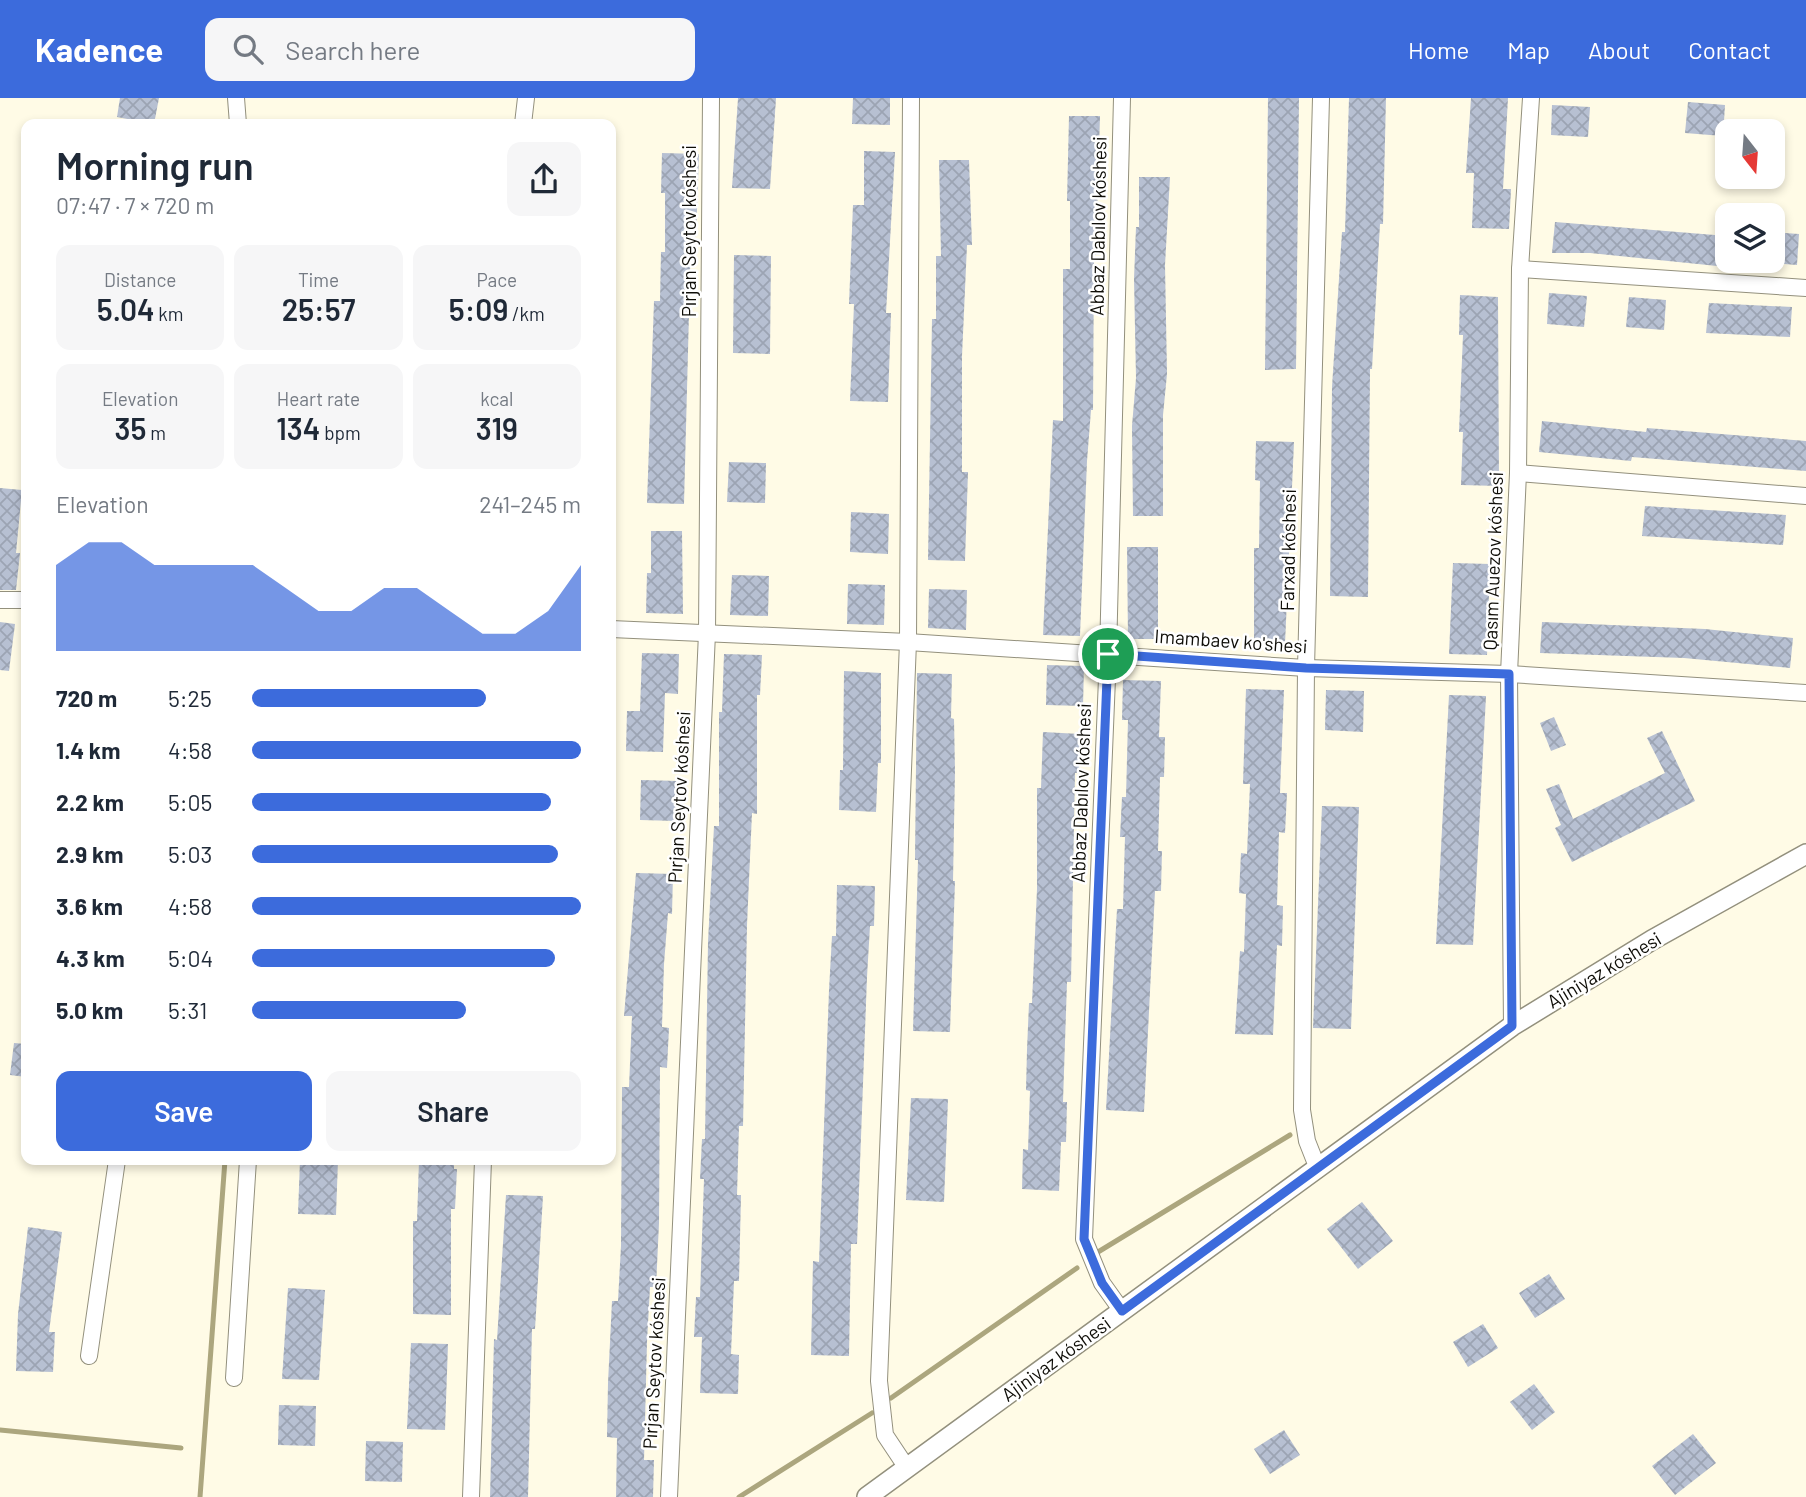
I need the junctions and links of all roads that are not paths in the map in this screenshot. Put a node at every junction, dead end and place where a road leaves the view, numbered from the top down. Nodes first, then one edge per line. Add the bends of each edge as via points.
1 (236, 98) edge
2 (526, 98) edge
3 (711, 98) edge
4 (911, 98) edge
5 (1122, 98) edge
6 (1321, 98) edge
7 (1531, 98) edge
8 (238, 119) edge
9 (524, 119) edge
10 (1520, 269) junction
11 (1806, 288) edge
12 (1518, 473) junction
13 (1806, 496) edge
14 (0, 600) edge
15 (21, 600) edge
16 (616, 629) edge
17 (707, 633) junction
18 (908, 642) junction
19 (1108, 654) junction
20 (1306, 668) junction
21 (1509, 674) junction
22 (1806, 693) edge
23 (1806, 854) edge
24 (1512, 1026) junction
25 (116, 1165) edge
26 (248, 1165) edge
27 (483, 1165) edge
28 (1318, 1169) junction
29 (1122, 1311) junction
30 (89, 1356) dead end
31 (234, 1378) dead end
32 (907, 1468) junction
33 (471, 1497) edge
34 (669, 1497) edge
35 (867, 1497) edge

1 - 8 street
2 - 9 street
3 - 17 street, Pırjan Seytov kóshesi
4 - 18 street
5 - 19 street, Abbaz Dabılov kóshesi
6 - 20 street, Farxad kóshesi
7 - 10 street, Qasım Auezov kóshesi
10 - 11 street
10 - 12 street, Qasım Auezov kóshesi
12 - 13 street
12 - 21 street, Qasım Auezov kóshesi
14 - 15 street
16 - 17 street, Imambaev ko'shesi
17 - 18 street, Imambaev ko'shesi
17 - 34 street, Pırjan Seytov kóshesi
18 - 19 street, Imambaev ko'shesi
18 - 32 street via 879,1381 885,1434
19 - 20 street, Imambaev ko'shesi
19 - 29 street, Abbaz Dabılov kóshesi via 1084,1239 1102,1283
20 - 21 street, Imambaev ko'shesi
20 - 28 street, Farxad kóshesi via 1302,1110
21 - 22 street, Imambaev ko'shesi
21 - 24 street, Qasım Auezov kóshesi
23 - 24 street, Ajiniyaz kóshesi via 1652,940
24 - 28 street, Ajiniyaz kóshesi
25 - 30 street
26 - 31 street
27 - 33 street
28 - 29 street, Ajiniyaz kóshesi
29 - 32 street, Ajiniyaz kóshesi
32 - 35 street, Ajiniyaz kóshesi

